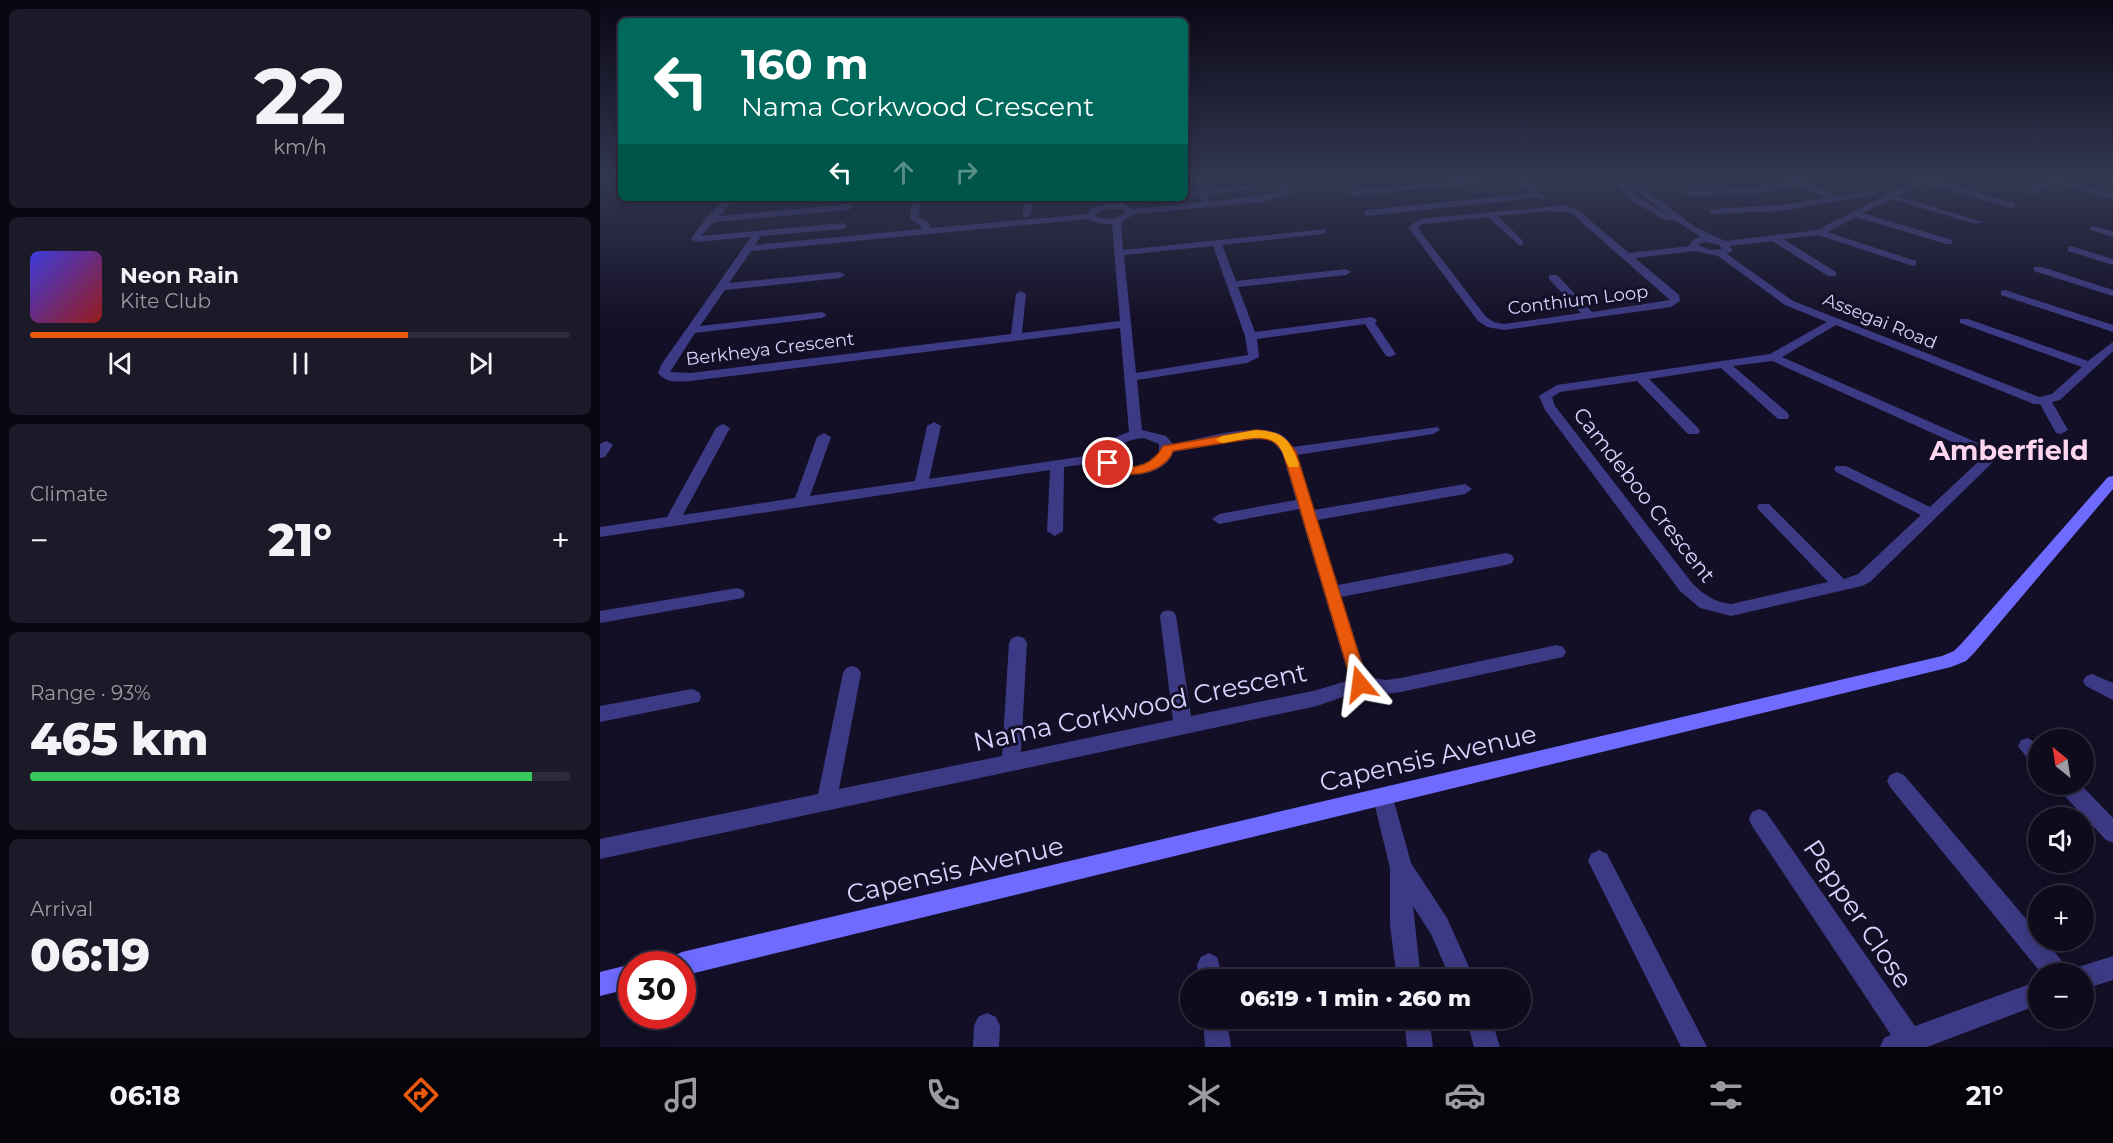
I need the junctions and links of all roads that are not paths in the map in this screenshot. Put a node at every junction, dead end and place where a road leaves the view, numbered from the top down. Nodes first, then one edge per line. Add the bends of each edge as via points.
1 (703, 227) edge
2 (834, 227) edge
3 (915, 227) edge
4 (926, 227) edge
5 (971, 227) edge
6 (1116, 227) edge
7 (1414, 227) edge
8 (1503, 227) edge
9 (1593, 227) edge
10 (1681, 227) edge
11 (1688, 227) edge
12 (1829, 227) edge
13 (1906, 227) edge
14 (2094, 228) dead end
15 (926, 231) junction
16 (1322, 231) dead end
17 (1819, 232) junction
18 (772, 233) junction
19 (913, 233) junction
20 (758, 234) junction
21 (2113, 234) edge
22 (1776, 238) junction
23 (1949, 242) dead end
24 (1520, 243) dead end
25 (1217, 244) junction
26 (1694, 245) junction
27 (1721, 246) junction
28 (763, 247) junction
29 (748, 248) junction
30 (2071, 249) dead end
31 (1118, 253) junction
32 (1627, 256) junction
33 (2113, 262) edge
34 (1913, 263) dead end
35 (2038, 269) dead end
36 (1346, 272) dead end
37 (1832, 274) dead end
38 (840, 275) dead end
39 (1553, 277) dead end
40 (1232, 285) junction
41 (720, 287) junction
42 (2005, 293) dead end
43 (2113, 293) edge
44 (1020, 294) dead end
45 (822, 315) dead end
46 (1589, 315) junction
47 (1964, 321) dead end
48 (1834, 322) junction
49 (1124, 324) junction
50 (2113, 329) edge
51 (692, 330) junction
52 (1251, 336) junction
53 (1016, 337) junction
54 (2113, 345) edge
55 (1390, 354) dead end
56 (1773, 357) junction
57 (1723, 364) junction
58 (2091, 366) junction
59 (1640, 376) junction
60 (1130, 377) junction
61 (2041, 401) junction
62 (1783, 416) dead end
63 (934, 426) dead end
64 (723, 428) dead end
65 (1433, 430) dead end
66 (2061, 430) dead end
67 (1693, 431) dead end
68 (1136, 435) junction
69 (824, 437) dead end
70 (1168, 449) junction
71 (1289, 452) junction
72 (1106, 457) junction
73 (1057, 464) junction
74 (1841, 469) dead end
75 (2113, 480) edge
76 (921, 484) junction
77 (1465, 489) dead end
78 (801, 501) junction
79 (1764, 507) dead end
80 (1307, 509) junction
81 (1932, 514) junction
82 (1219, 519) dead end
83 (673, 520) junction
84 (1055, 531) dead end
85 (600, 532) edge
86 (1506, 559) dead end
87 (1841, 586) junction
88 (1334, 592) junction
89 (737, 594) dead end
90 (1168, 616) dead end
91 (600, 617) edge
92 (1018, 643) dead end
93 (1557, 652) dead end
94 (852, 673) dead end
95 (2092, 681) dead end
96 (1360, 684) junction
97 (2113, 692) edge
98 (692, 697) dead end
99 (600, 714) edge
100 (1184, 726) junction
101 (1011, 762) junction
102 (1898, 781) dead end
103 (2077, 795) edge
104 (1383, 798) junction
105 (827, 800) junction
106 (1759, 819) dead end
107 (2113, 833) edge
108 (600, 849) edge
109 (1599, 861) dead end
110 (1401, 868) junction
111 (696, 961) edge
112 (2049, 963) edge
113 (2113, 968) edge
114 (1408, 969) edge
115 (1458, 969) edge
116 (2094, 974) edge
117 (618, 980) edge
118 (600, 984) edge
119 (2028, 997) edge
120 (1216, 1029) edge
121 (1418, 1029) edge
122 (1481, 1029) edge
123 (1906, 1045) edge
124 (1218, 1047) edge
125 (1420, 1047) edge
126 (1487, 1047) edge
127 (1694, 1047) edge

1 - 20 street via 696,239
2 - 18 street
3 - 19 street
4 - 15 street
5 - 15 street
6 - 31 street
7 - 46 street, Conthium Loop via 1483,321 1491,326
8 - 24 street
9 - 32 street, Conthium Loop
10 - 26 street via 1691,235
11 - 27 street, Assegai Road
12 - 17 street
13 - 23 street
14 - 21 street
15 - 19 street
16 - 25 street
17 - 22 street
17 - 34 street
18 - 20 street
18 - 28 street
19 - 28 street
20 - 29 street, Berkheya Crescent
22 - 27 street
22 - 37 street
25 - 31 street
25 - 40 street
26 - 27 street, Conthium Loop via 1704,252
26 - 32 street, Conthium Loop
27 - 48 street, Assegai Road via 1789,303
28 - 29 street
29 - 41 street, Berkheya Crescent
30 - 33 street
31 - 49 street
32 - 46 street, Conthium Loop via 1675,301
35 - 43 street
36 - 40 street
38 - 41 street
39 - 46 street
40 - 52 street
41 - 51 street, Berkheya Crescent
42 - 50 street
44 - 53 street
45 - 51 street
47 - 58 street
48 - 56 street, Camdeboo Crescent
48 - 61 street, Assegai Road
49 - 53 street, Berkheya Crescent
49 - 60 street
51 - 53 street, Berkheya Crescent via 664,369 665,375 690,377
52 - 55 street via 1370,320
52 - 60 street via 1254,355 1247,360
54 - 58 street
56 - 57 street, Camdeboo Crescent
56 - 81 street, Camdeboo Crescent via 1983,453 1983,467
57 - 59 street, Camdeboo Crescent
57 - 62 street
58 - 61 street via 2056,398
59 - 67 street
59 - 87 street, Camdeboo Crescent via 1557,389 1545,396 1545,401 1695,597 1708,605 1731,610
60 - 68 street
61 - 66 street
63 - 76 street
64 - 83 street
65 - 71 street
68 - 70 street via 1154,435
68 - 72 street via 1111,445
69 - 78 street
70 - 71 street via 1267,434 1281,439
70 - 72 street via 1153,466 1132,471 1114,467
71 - 80 street
72 - 73 street
73 - 76 street
73 - 84 street
74 - 81 street
75 - 104 street, Capensis Avenue via 1968,648 1954,659
76 - 78 street
77 - 80 street
78 - 83 street
79 - 87 street
80 - 82 street
80 - 88 street
81 - 87 street, Camdeboo Crescent via 1864,578
83 - 85 street
86 - 88 street
88 - 96 street
89 - 91 street
90 - 100 street
92 - 101 street
93 - 96 street via 1401,685
94 - 105 street
95 - 97 street
96 - 100 street, Nama Corkwood Crescent via 1317,698
98 - 99 street
100 - 101 street, Nama Corkwood Crescent
101 - 105 street, Nama Corkwood Crescent
102 - 112 street
103 - 107 street
104 - 110 street
104 - 111 street, Capensis Avenue
105 - 108 street, Nama Corkwood Crescent
106 - 123 street, Pepper Close
109 - 127 street
110 - 114 street
110 - 115 street via 1439,926
113 - 116 street
117 - 118 street
119 - 123 street
120 - 124 street
121 - 125 street
122 - 126 street

